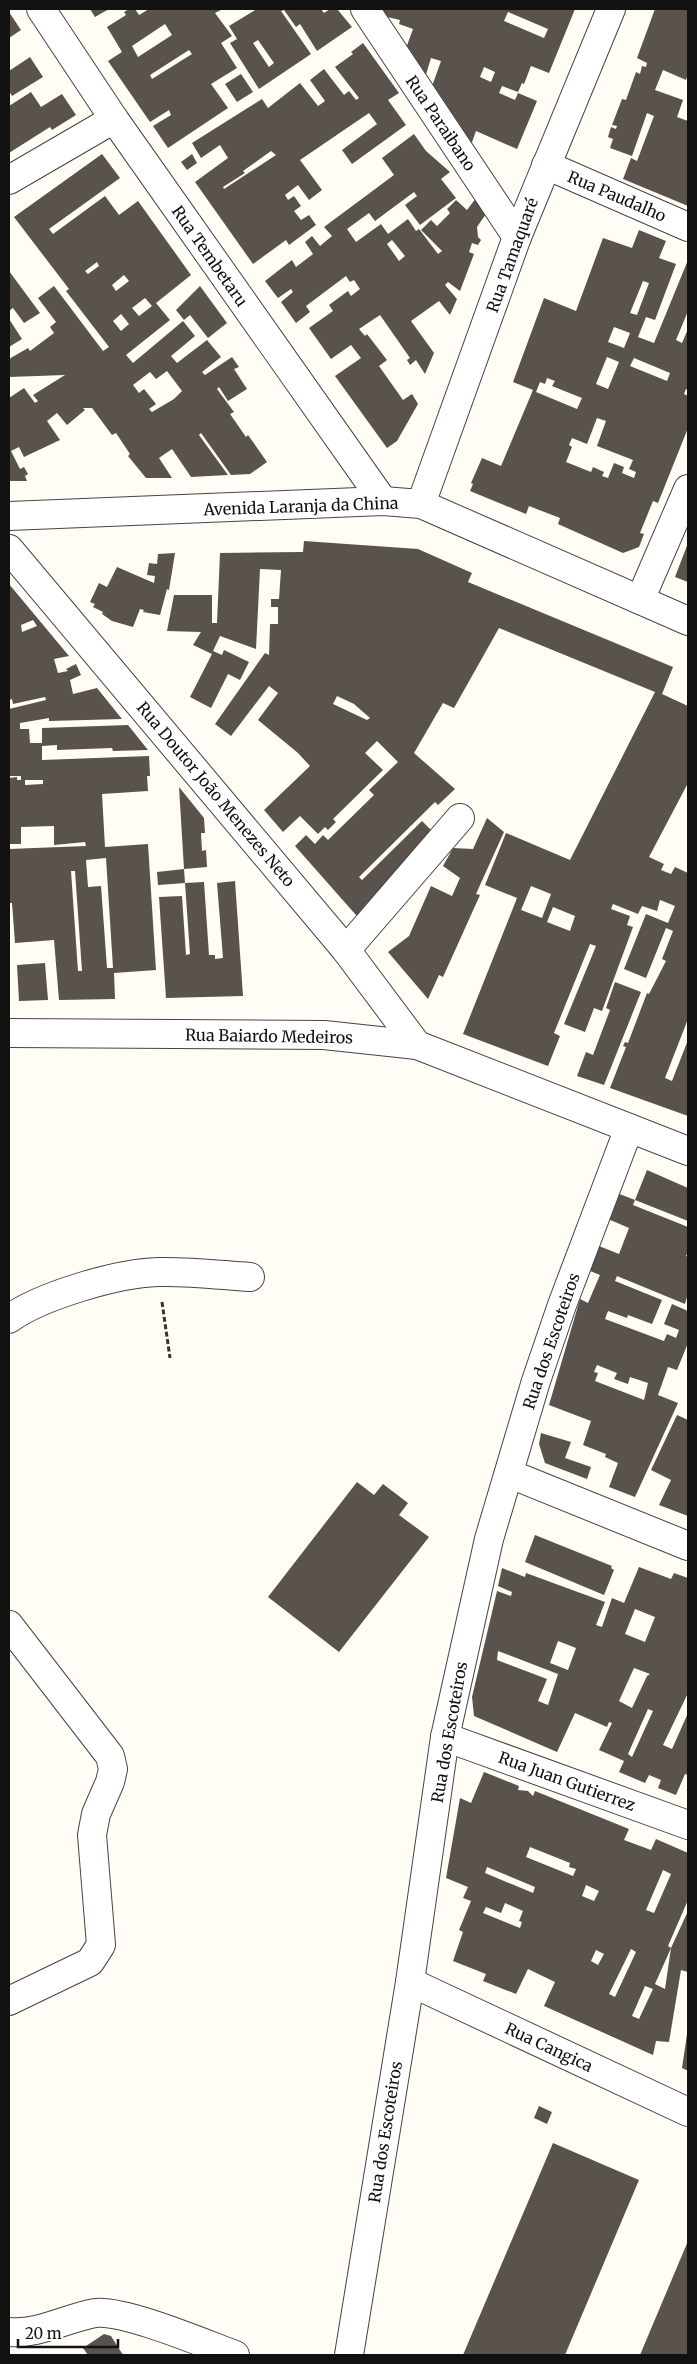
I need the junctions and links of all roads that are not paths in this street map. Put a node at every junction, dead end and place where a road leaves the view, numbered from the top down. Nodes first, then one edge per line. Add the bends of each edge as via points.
1 (41, 9) edge
2 (365, 9) edge
3 (612, 9) edge
4 (114, 119) junction
5 (546, 165) junction
6 (9, 180) edge
7 (688, 226) edge
8 (517, 237) junction
9 (688, 489) edge
10 (383, 501) junction
11 (421, 504) junction
12 (9, 516) edge
13 (9, 549) edge
14 (640, 600) junction
15 (688, 621) edge
16 (460, 818) dead end
17 (346, 950) junction
18 (9, 1033) edge
19 (417, 1045) junction
20 (629, 1128) junction
21 (688, 1151) edge
22 (250, 1276) dead end
23 (9, 1319) edge
24 (510, 1474) junction
25 (688, 1546) edge
26 (11, 1633) edge
27 (445, 1737) junction
28 (688, 1825) edge
29 (410, 1982) junction
30 (9, 2001) edge
31 (688, 2112) edge
32 (9, 2332) edge
33 (234, 2355) edge
34 (349, 2355) edge

1 - 4 street, Rua Tembetaru
2 - 8 street, Rua Paraibano
3 - 5 street, Rua Tamaquaré
4 - 6 street
4 - 10 street, Rua Tembetaru
5 - 7 street, Rua Paudalho
5 - 8 street, Rua Tamaquaré
8 - 11 street, Rua Tamaquaré
9 - 14 street
10 - 11 street, Avenida Laranja da China
10 - 12 street, Avenida Laranja da China
11 - 14 street, Avenida Laranja da China
13 - 17 street, Rua Doutor João Menezes Neto
14 - 15 street, Avenida Laranja da China
16 - 17 street
17 - 19 street, Rua Doutor João Menezes Neto
18 - 19 street, Rua Baiardo Medeiros via 324,1035
19 - 20 street, Rua Baiardo Medeiros
20 - 21 street, Rua Baiardo Medeiros
20 - 24 street, Rua dos Escoteiros via 562,1305
22 - 23 street via 157,1272 85,1286 22,1309
24 - 25 street
24 - 27 street, Rua dos Escoteiros via 489,1539
26 - 30 street via 110,1756 112,1769 92,1834 101,1945 90,1962
27 - 28 street, Rua Juan Gutierrez
27 - 29 street, Rua dos Escoteiros
29 - 31 street, Rua Cangica
29 - 34 street, Rua dos Escoteiros
32 - 33 street via 25,2332 96,2313 125,2316

